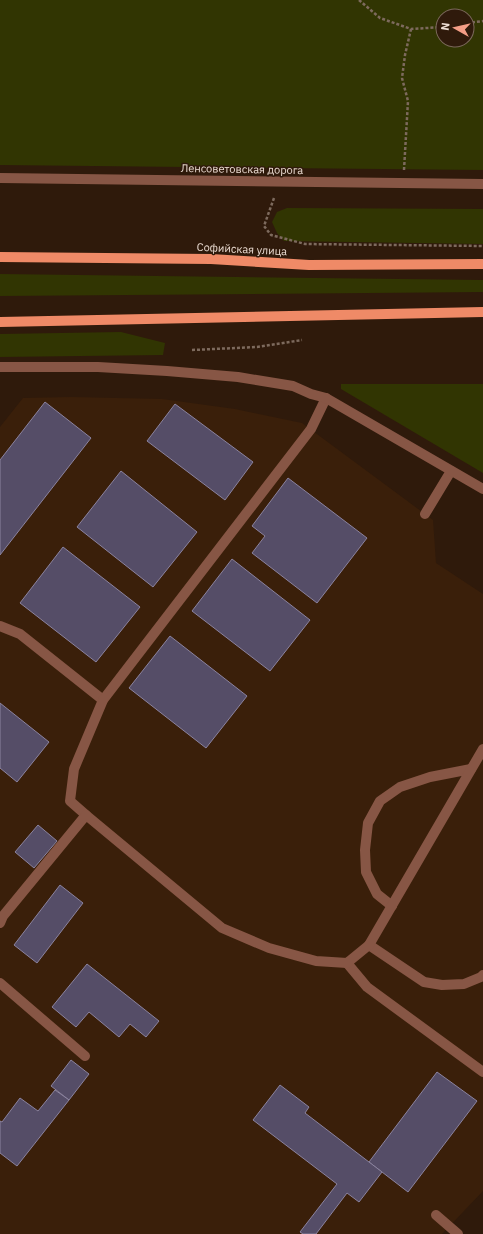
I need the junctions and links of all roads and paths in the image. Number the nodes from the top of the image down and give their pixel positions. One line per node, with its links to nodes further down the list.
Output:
1 (359, 0): 3 (path)
2 (435, 28): 3 (path)
3 (411, 29): 5 (path)
4 (0, 178): 5 (street, Ленсоветовская дорога)
5 (404, 183): 6 (street, Ленсоветовская дорога)
6 (483, 184)
7 (274, 198): 8 (path)
8 (483, 246)
9 (0, 257): 10 (main road, Софийская улица)
10 (483, 264)
11 (483, 312): 12 (main road)
12 (0, 322)
13 (302, 340): 14 (path)
14 (192, 350)
15 (0, 367): 16 (street)
16 (326, 398): 17 (street); 21 (street)
17 (451, 470): 18 (street); 19 (street)
18 (483, 489)
19 (426, 514)
20 (0, 626): 21 (street)
21 (103, 700): 24 (street)
22 (483, 749): 23 (street)
23 (471, 769): 25 (street); 25 (street)
24 (86, 815): 26 (street); 28 (street)
25 (392, 906): 27 (street)
26 (0, 923)
27 (369, 945): 28 (street); 29 (street)
28 (347, 963): 32 (street)
29 (483, 975)
30 (0, 983): 31 (street)
31 (85, 1056)
32 (483, 1072)
33 (436, 1215): 34 (street)
34 (458, 1234)

